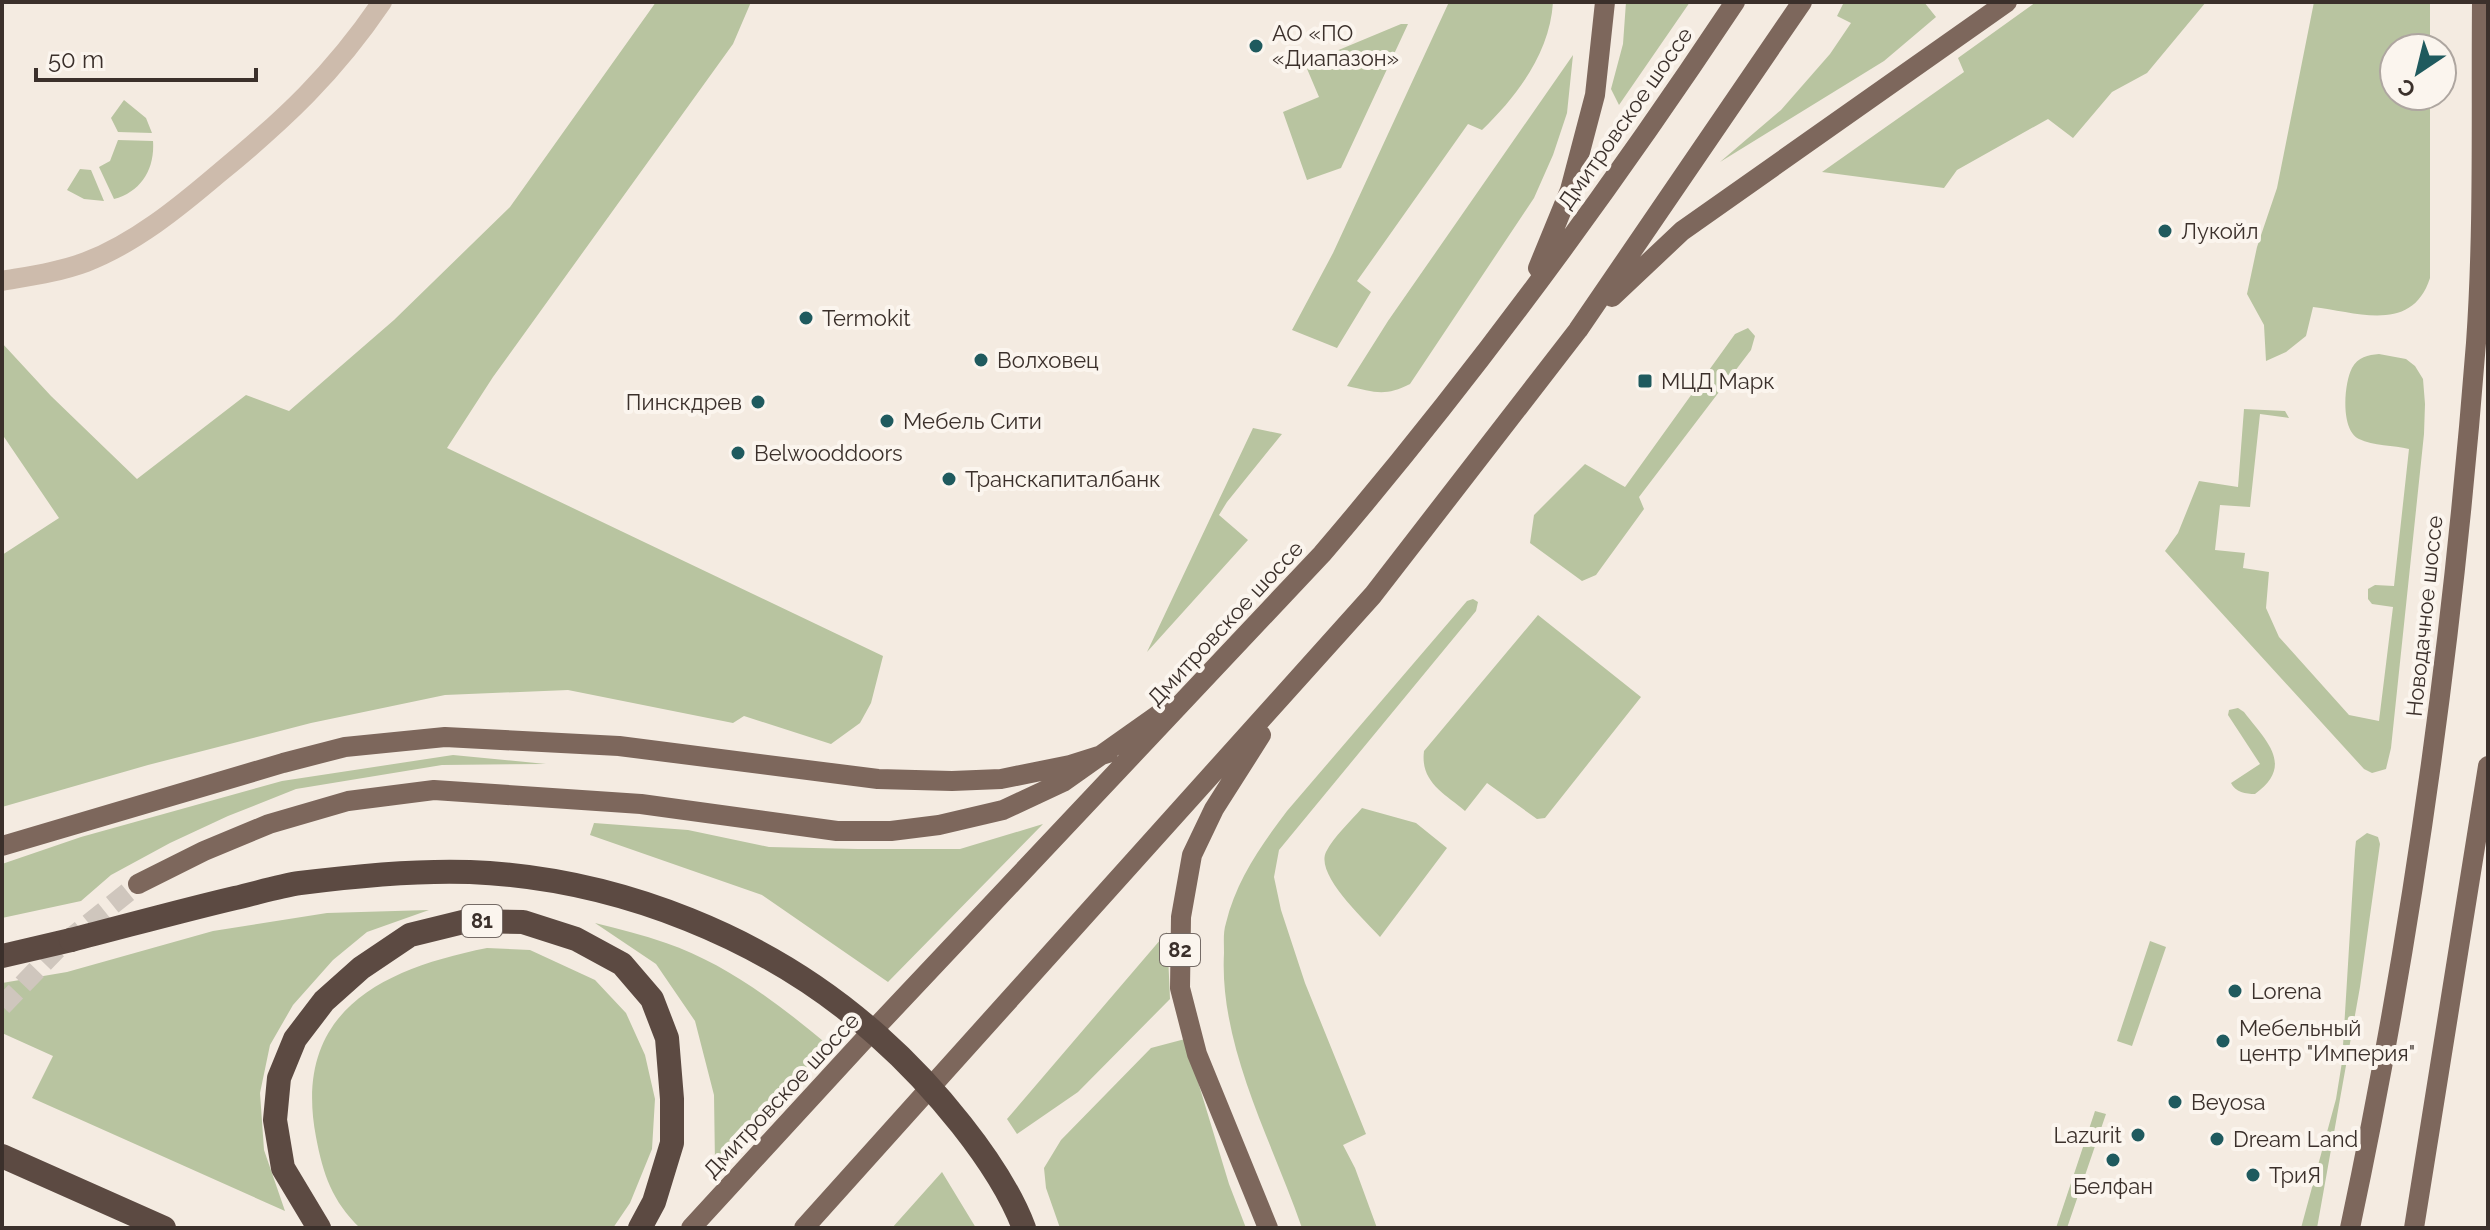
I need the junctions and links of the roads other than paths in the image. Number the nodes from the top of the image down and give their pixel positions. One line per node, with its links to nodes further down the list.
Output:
1 (382, 2): 7 (street)
2 (1605, 2): 8 (main road)
3 (1735, 2): 8 (main road, Дмитровское шоссе)
4 (1802, 2): 9 (main road)
5 (2007, 2): 9 (main road)
6 (2482, 2): 25 (main road, Новодачное шоссе)
7 (2, 281)
8 (1527, 295): 11 (main road, Дмитровское шоссе)
9 (1578, 330): 10 (main road)
10 (1293, 685): 22 (main road); 24 (main road, 82)
11 (1198, 687): 12 (main road); 21 (main road, Дмитровское шоссе)
12 (1108, 753): 14 (main road); 15 (main road)
13 (2488, 766): 26 (main road)
14 (2, 846)
15 (138, 884)
16 (2, 956): 23 (highway, bridge)
17 (2, 1156): 18 (highway)
18 (164, 1228)
19 (319, 1228): 20 (highway, 81)
20 (640, 1228)
21 (691, 1228)
22 (804, 1228)
23 (1024, 1228)
24 (1268, 1228)
25 (2350, 1228)
26 (2414, 1228)

